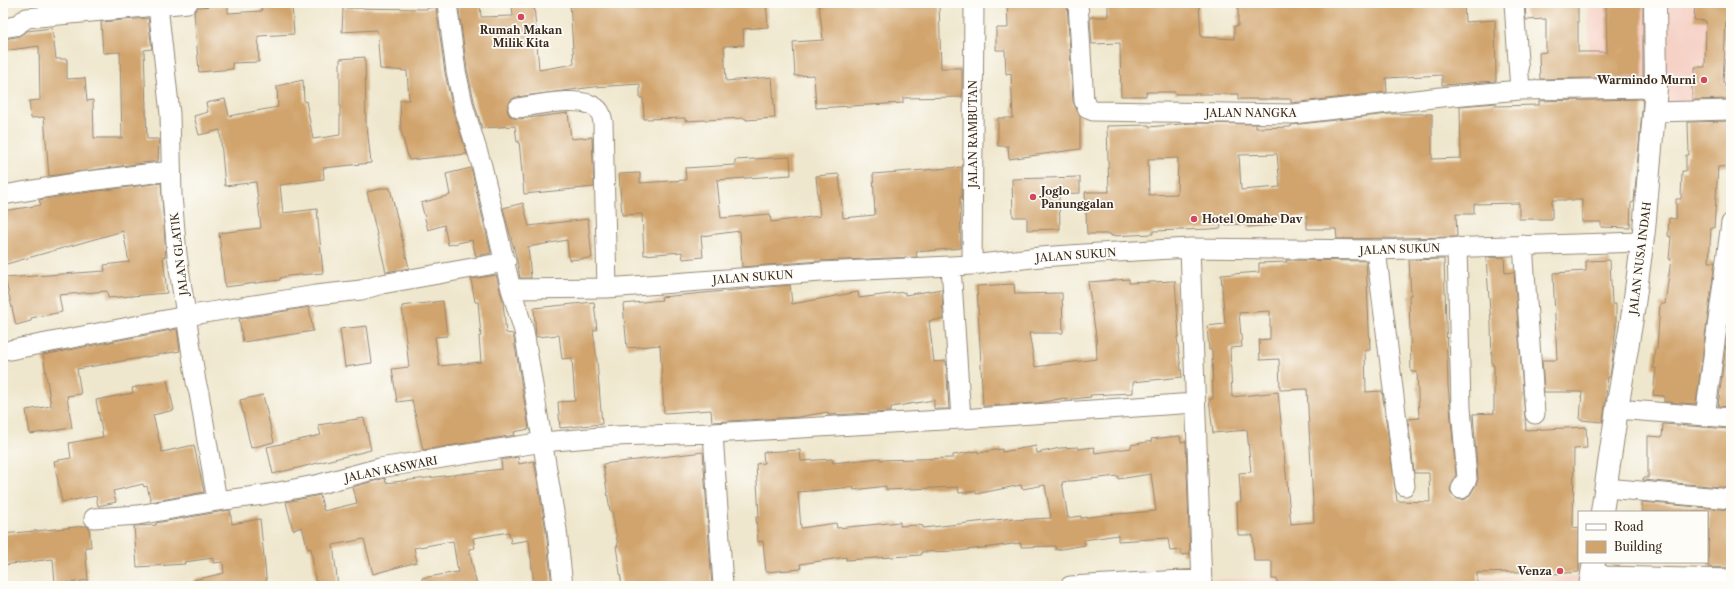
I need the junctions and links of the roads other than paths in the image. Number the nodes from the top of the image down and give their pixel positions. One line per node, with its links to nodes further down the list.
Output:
1 (188, 3): 7 (street)
2 (447, 3): 23 (street)
3 (974, 3): 24 (street, JALAN RAMBUTAN)
4 (1078, 3): 11 (street, JALAN NANGKA)
5 (1514, 3): 11 (street)
6 (1655, 3): 10 (main road, JALAN NUSA INDAH)
7 (158, 6): 8 (street); 15 (street, JALAN GLATIK)
8 (25, 11): 9 (street)
9 (3, 28)
10 (1656, 88): 11 (street, JALAN NANGKA); 14 (main road, JALAN NUSA INDAH)
11 (1520, 90)
12 (518, 108): 26 (street)
13 (1731, 110): 14 (street)
14 (1655, 112): 18 (main road, JALAN NUSA INDAH)
15 (171, 171): 16 (street); 28 (street, JALAN GLATIK)
16 (3, 195)
17 (1731, 223): 33 (street)
18 (1642, 242): 19 (street, JALAN SUKUN); 31 (main road, JALAN NUSA INDAH)
19 (1523, 244): 20 (street, JALAN SUKUN); 32 (street)
20 (1457, 247): 22 (street, JALAN SUKUN); 40 (street)
21 (1190, 248): 22 (street, JALAN SUKUN); 24 (street, JALAN SUKUN); 30 (street)
22 (1376, 250): 38 (street)
23 (506, 262): 27 (street); 28 (street)
24 (972, 264): 25 (street, JALAN SUKUN)
25 (951, 266): 26 (street, JALAN SUKUN); 35 (street)
26 (607, 288): 27 (street, JALAN SUKUN)
27 (511, 289): 37 (street)
28 (186, 316): 29 (street); 42 (street, JALAN GLATIK)
29 (10, 350)
30 (1195, 403): 35 (street, JALAN KASWARI); 47 (street)
31 (1617, 409): 33 (street); 39 (main road, JALAN NUSA INDAH)
32 (1535, 414)
33 (1705, 417): 34 (street)
34 (1731, 418)
35 (961, 419): 36 (street, JALAN KASWARI)
36 (713, 433): 37 (street, JALAN KASWARI); 49 (street)
37 (543, 442): 42 (street, JALAN KASWARI); 48 (street)
38 (1405, 486)
39 (1606, 488): 41 (street); 43 (main road, JALAN NUSA INDAH)
40 (1461, 489)
41 (1731, 499)
42 (217, 501): 44 (street, JALAN KASWARI)
43 (1602, 511)
44 (94, 518)
45 (1592, 573): 46 (street)
46 (1731, 579)
47 (1202, 582): 50 (street)
48 (563, 586)
49 (723, 586)
50 (1070, 586)

